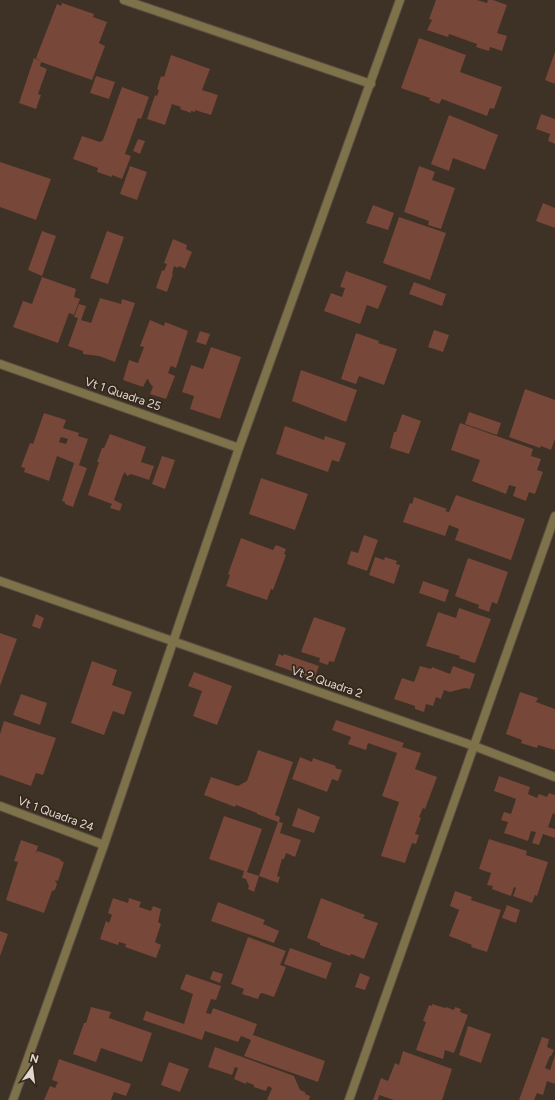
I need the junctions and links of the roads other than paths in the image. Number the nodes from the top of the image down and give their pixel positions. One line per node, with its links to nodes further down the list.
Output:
1 (124, 0): 3 (street)
2 (400, 0): 3 (street)
3 (371, 84): 5 (street)
4 (0, 364): 5 (street, Vt 1 Quadra 25)
5 (239, 448): 8 (street)
6 (555, 516): 9 (street)
7 (0, 581): 8 (street, Vt 2 Quadra 2)
8 (173, 641): 9 (street, Vt 2 Quadra 2); 12 (street)
9 (474, 746): 10 (street, Vt 2 Quadra 2); 14 (street)
10 (555, 776)
11 (0, 806): 12 (street, Vt 1 Quadra 24)
12 (104, 845): 13 (street)
13 (13, 1100)
14 (349, 1100)

